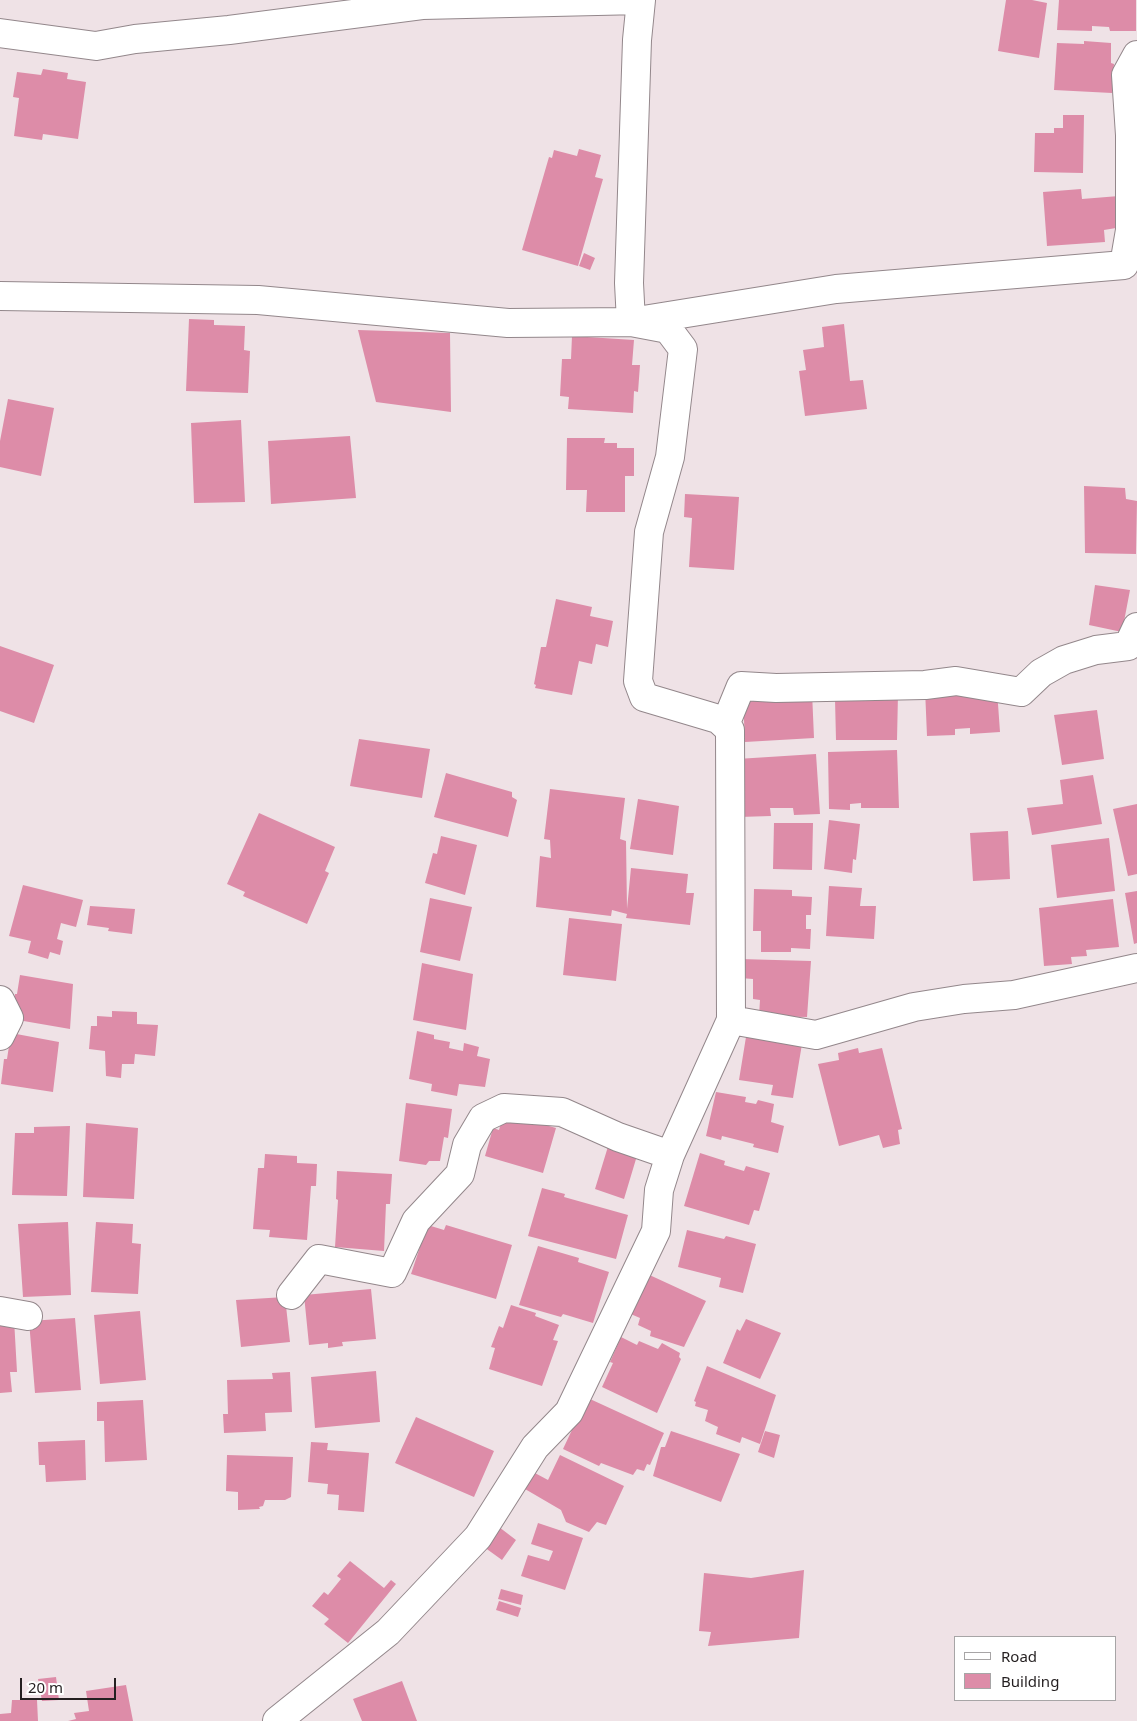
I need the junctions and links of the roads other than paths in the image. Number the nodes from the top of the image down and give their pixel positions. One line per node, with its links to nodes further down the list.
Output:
1 (641, 0): 2 (street); 5 (street)
2 (0, 33)
3 (1137, 55): 5 (street)
4 (0, 296): 5 (street)
5 (631, 322): 7 (street)
6 (1137, 627): 7 (street)
7 (724, 724): 10 (street)
8 (1137, 968): 10 (street)
9 (0, 1000): 11 (street)
10 (731, 1020): 12 (street)
11 (0, 1036)
12 (670, 1155): 13 (street); 16 (street)
13 (291, 1295)
14 (0, 1311): 15 (street)
15 (28, 1316)
16 (276, 1721)

